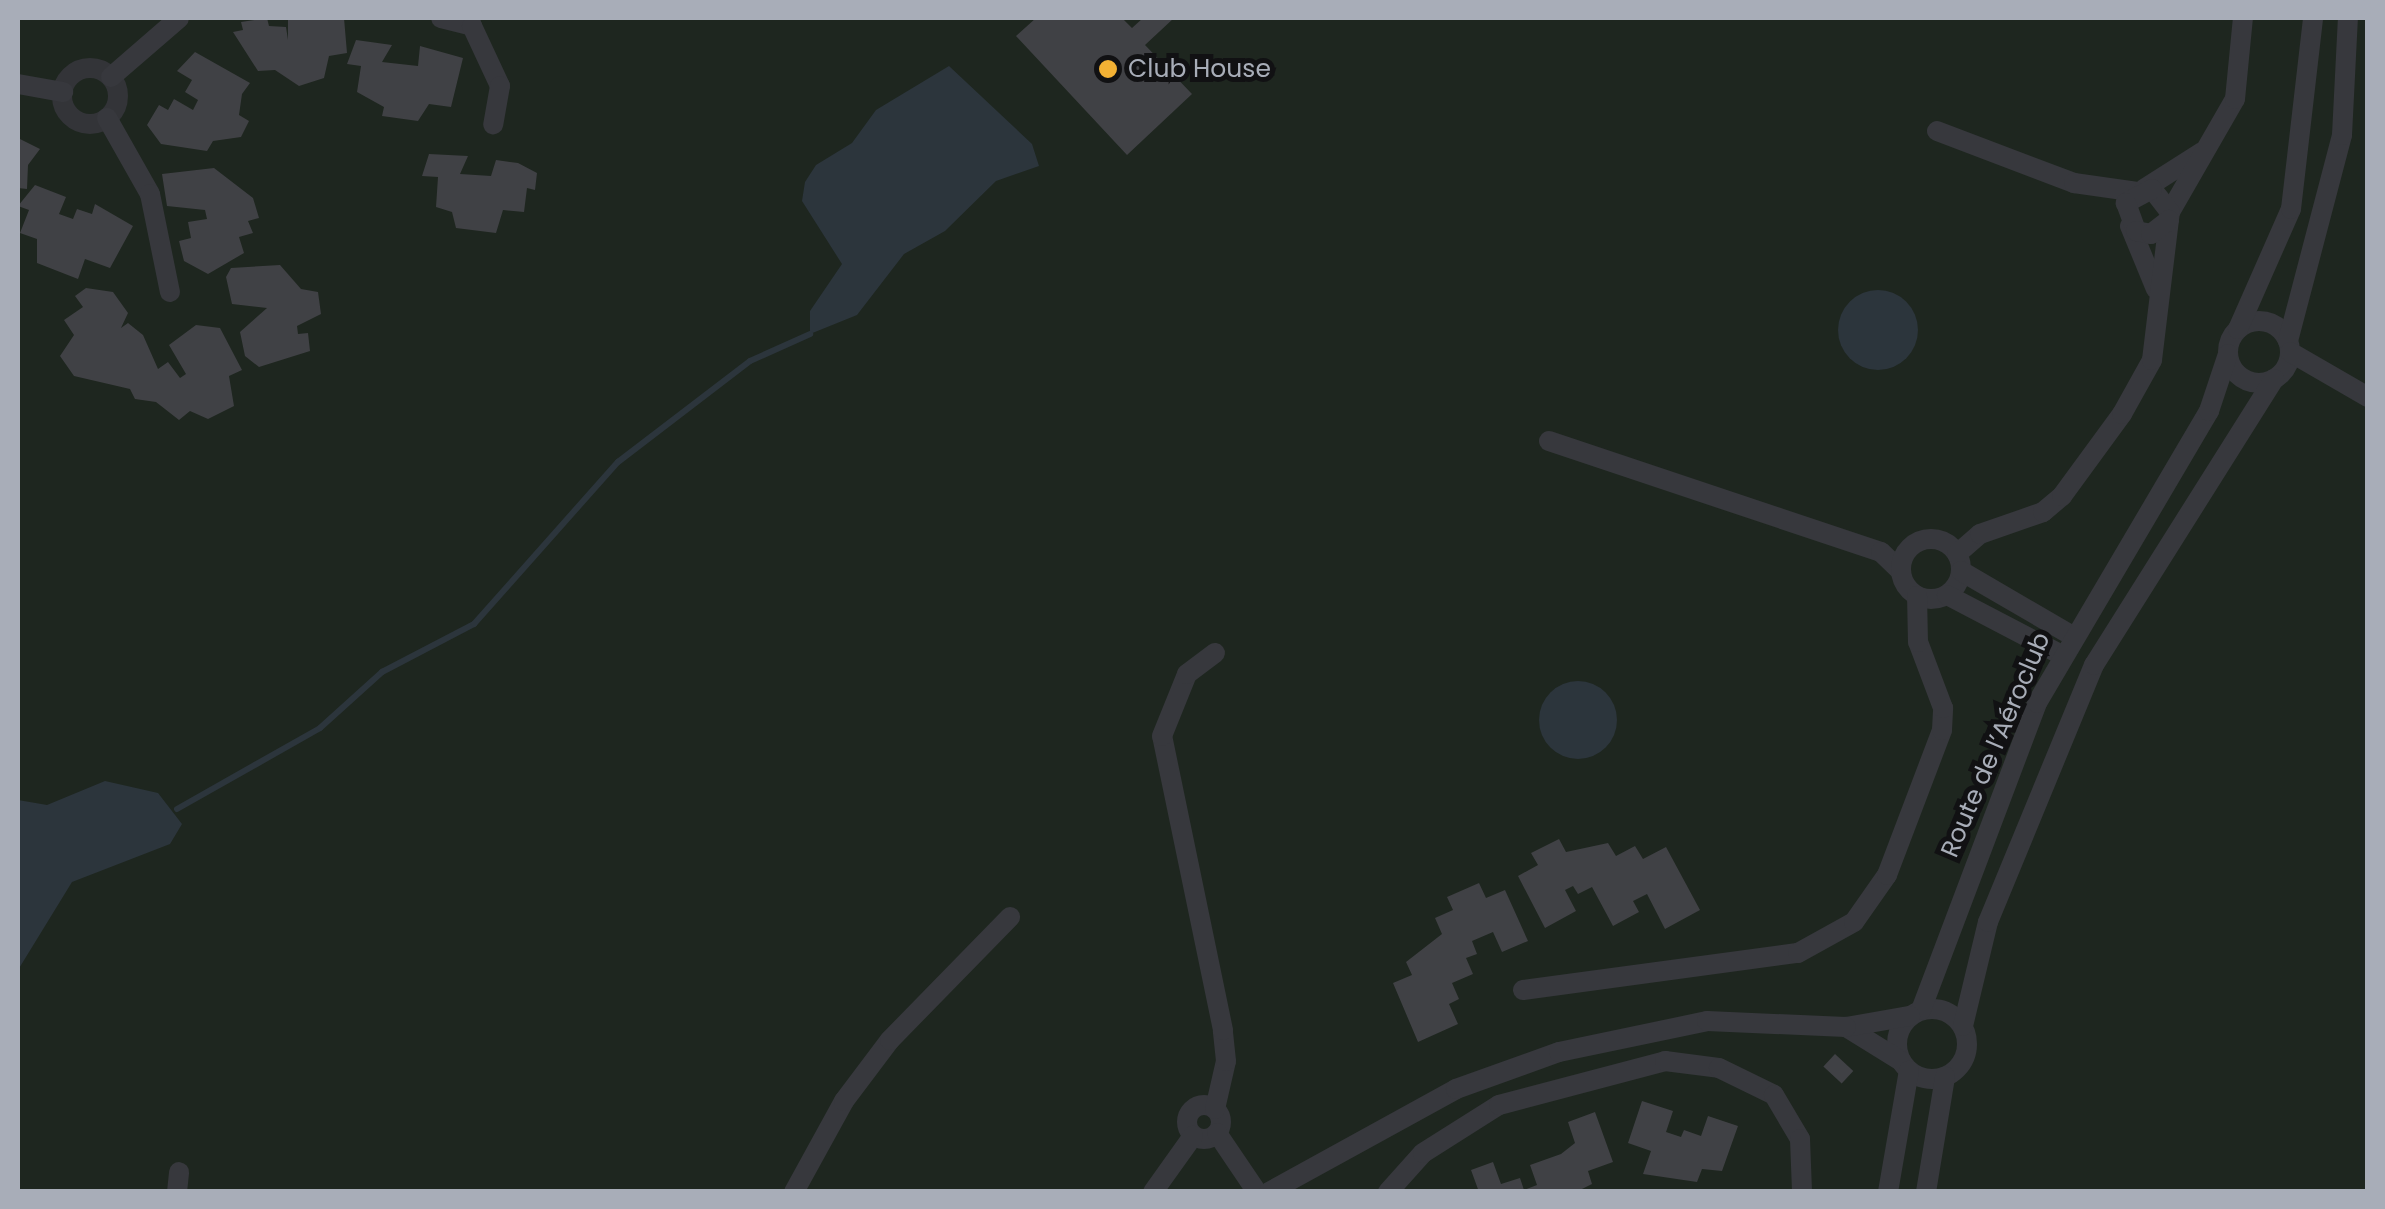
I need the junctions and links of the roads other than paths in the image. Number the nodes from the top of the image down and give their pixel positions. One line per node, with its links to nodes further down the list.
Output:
1 (179, 18): 6 (street)
2 (441, 18): 10 (street)
3 (2243, 18): 12 (street)
4 (2313, 18): 19 (street)
5 (2348, 18): 21 (street)
6 (111, 77)
7 (18, 84): 8 (street)
8 (62, 92)
9 (107, 118): 18 (street)
10 (493, 124)
11 (1937, 131): 13 (street)
12 (2207, 148): 14 (street); 15 (street)
13 (2074, 184): 14 (street); 16 (street)
14 (2140, 190): 15 (street); 16 (street)
15 (2170, 216): 16 (street); 17 (street)
16 (2128, 222): 17 (street)
17 (2156, 289): 26 (street)
18 (170, 292)
19 (2238, 329): 20 (street, Route de l’Aéroclub); 21 (street)
20 (2228, 354): 21 (street); 30 (street, Route de l’Aéroclub)
21 (2284, 361): 22 (street); 35 (street)
22 (2368, 397)
23 (1548, 441): 25 (street)
24 (1910, 546): 25 (street); 26 (street); 27 (street)
25 (1880, 552): 27 (street)
26 (1959, 562): 28 (street); 30 (street)
27 (1901, 571): 29 (street)
28 (1947, 595): 29 (street); 30 (street)
29 (1918, 596): 33 (street)
30 (2065, 644): 34 (street, Route de l’Aéroclub)
31 (1215, 653): 39 (street)
32 (1010, 917): 43 (street)
33 (1523, 990)
34 (1915, 1013): 35 (street); 36 (street); 37 (street)
35 (1963, 1026): 38 (street)
36 (1846, 1028): 37 (street); 45 (street)
37 (1905, 1066): 38 (street); 48 (street)
38 (1945, 1077): 49 (street)
39 (1214, 1109): 40 (street); 41 (street)
40 (1217, 1133): 41 (street); 42 (street)
41 (1193, 1136): 44 (street)
42 (1257, 1191)
43 (794, 1192)
44 (1153, 1192)
45 (1268, 1192)
46 (1388, 1192): 47 (street)
47 (1802, 1192)
48 (1888, 1192)
49 (1926, 1192)

